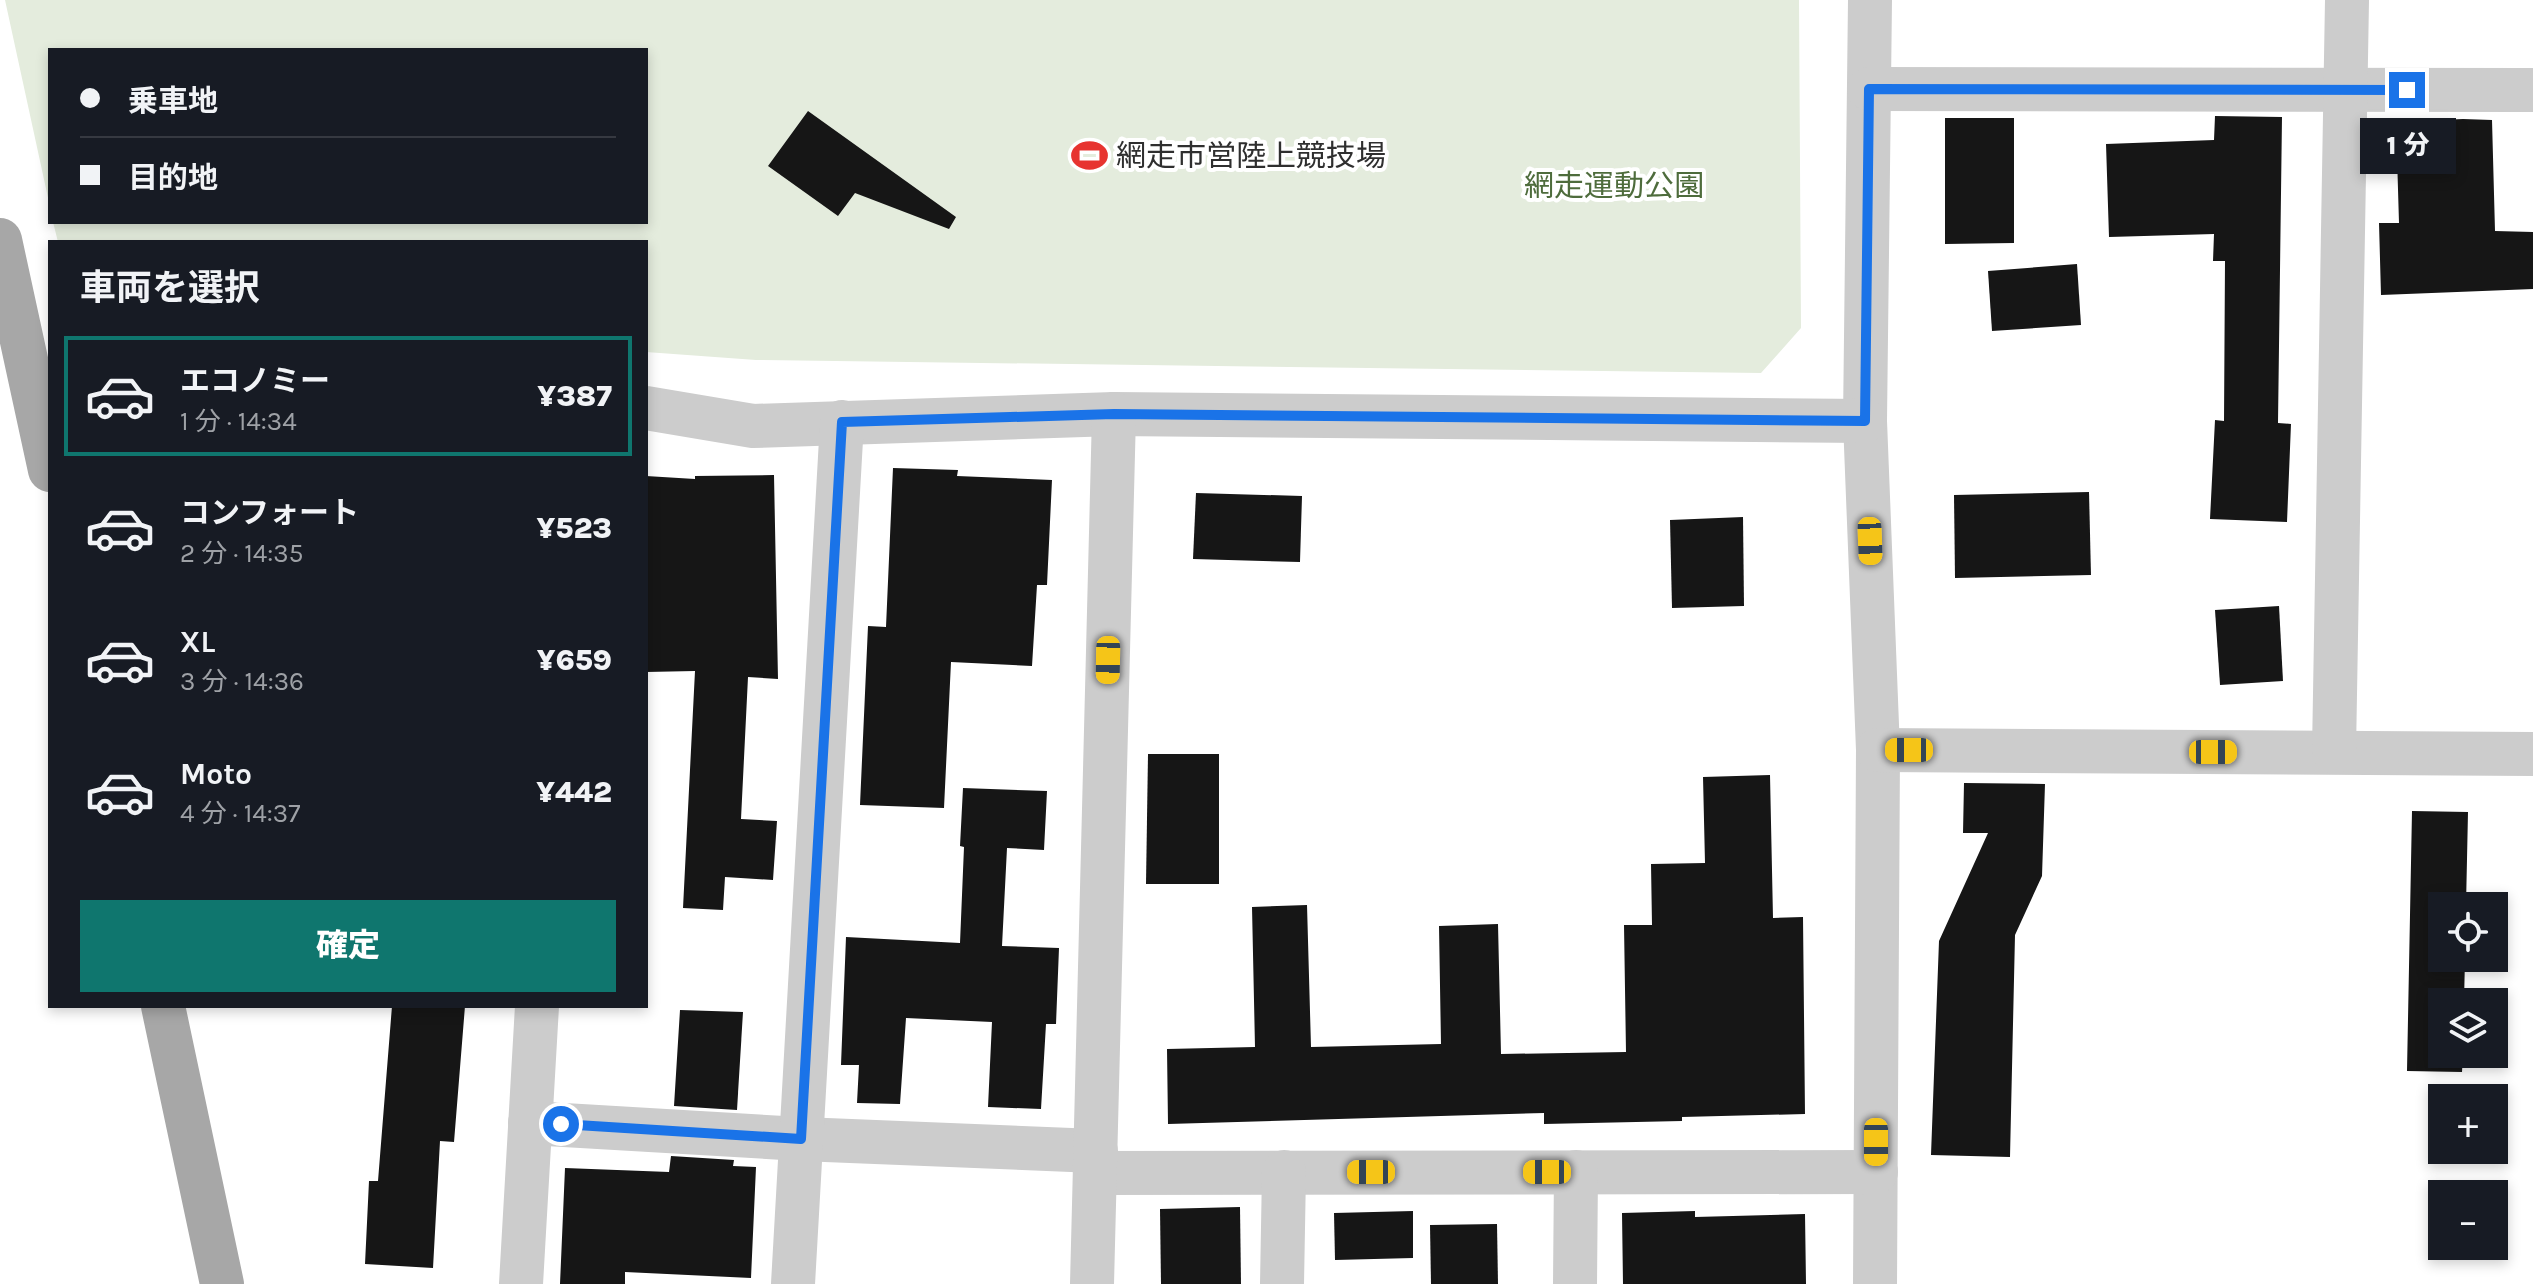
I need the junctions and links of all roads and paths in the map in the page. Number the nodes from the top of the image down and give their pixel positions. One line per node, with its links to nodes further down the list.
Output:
1 (1870, 0): 3 (street)
2 (2347, 0): 4 (street)
3 (1869, 89): 4 (street); 10 (street)
4 (2345, 90): 5 (street); 14 (street)
5 (2533, 90)
6 (0, 240): 7 (main road)
7 (38, 357): 12 (main road)
8 (648, 408): 11 (street)
9 (1114, 414): 10 (street); 11 (street); 20 (street)
10 (1865, 421): 13 (street)
11 (842, 422): 19 (street)
12 (48, 451)
13 (1878, 750): 14 (street); 23 (street)
14 (2334, 752): 15 (street)
15 (2533, 754)
16 (163, 1008): 24 (main road)
17 (537, 1008): 18 (street)
18 (530, 1123): 19 (street); 25 (street)
19 (801, 1139): 20 (street); 26 (street)
20 (1096, 1162): 21 (street); 27 (street)
21 (1284, 1172): 22 (street); 28 (street)
22 (1576, 1172): 23 (street); 29 (street)
23 (1876, 1172): 30 (street)
24 (222, 1284)
25 (521, 1284)
26 (793, 1284)
27 (1092, 1284)
28 (1282, 1284)
29 (1575, 1284)
30 (1875, 1284)

